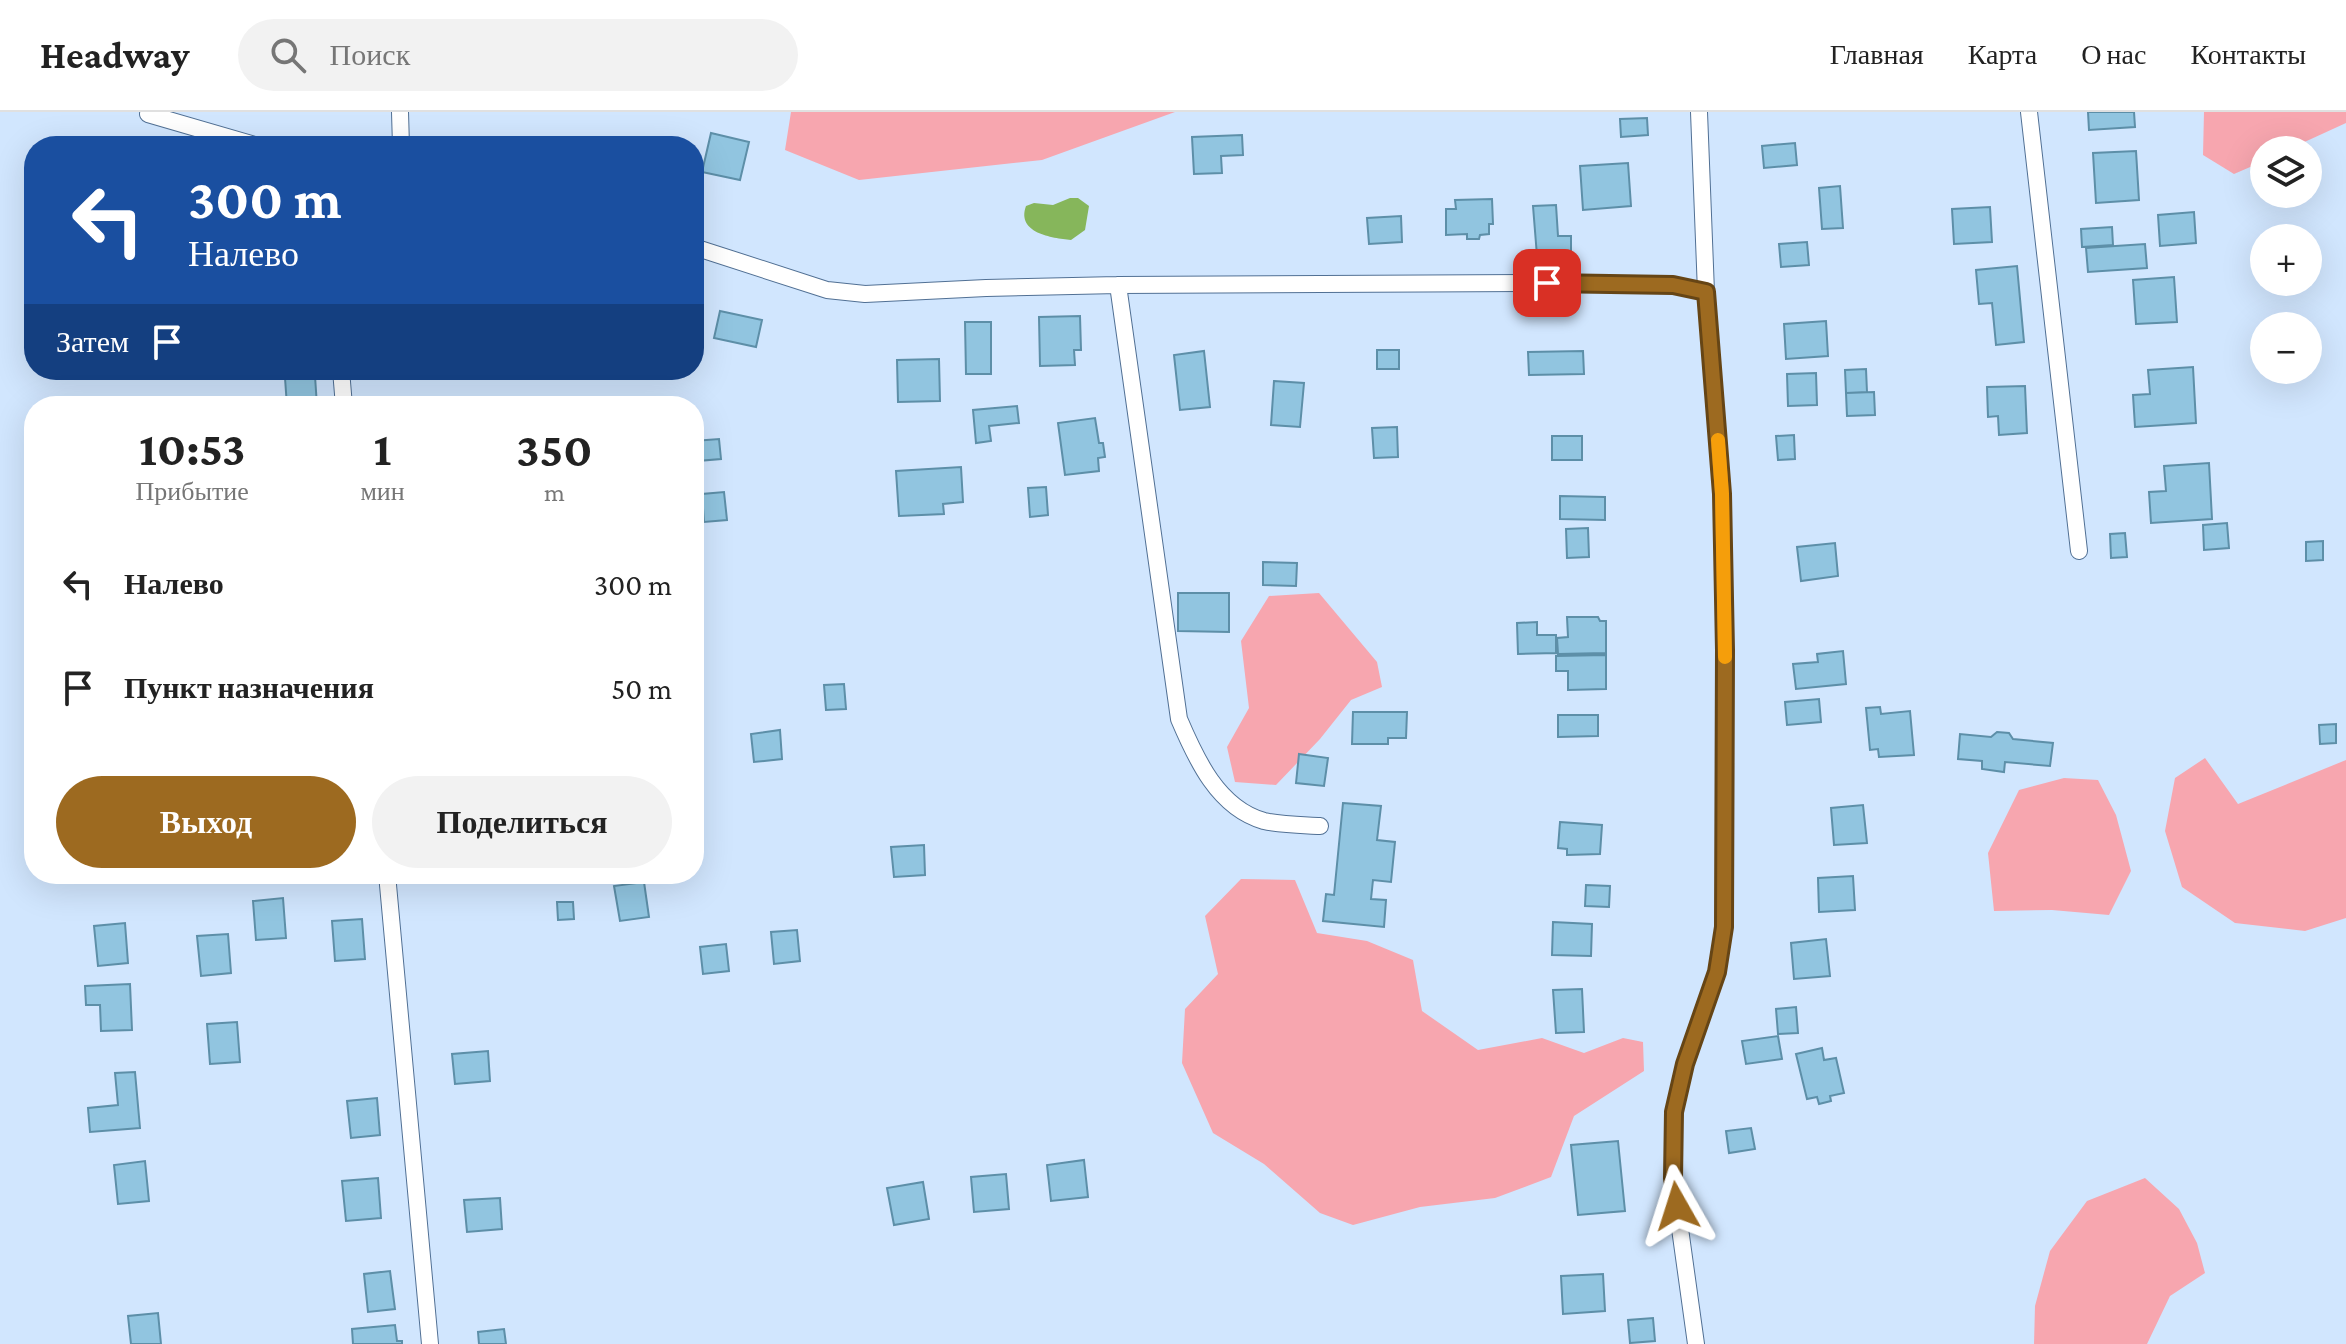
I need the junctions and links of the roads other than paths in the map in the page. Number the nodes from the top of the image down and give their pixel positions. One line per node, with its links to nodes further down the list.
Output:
1 (400, 112): 6 (street)
2 (1699, 112): 9 (street)
3 (2029, 112): 10 (street)
4 (148, 114): 5 (street)
5 (224, 136)
6 (401, 136)
7 (704, 250): 8 (street)
8 (1118, 285): 9 (street); 11 (street)
9 (1706, 292): 14 (street)
10 (2079, 551)
11 (1320, 826)
12 (388, 884): 13 (street)
13 (430, 1344)
14 (1696, 1344)

